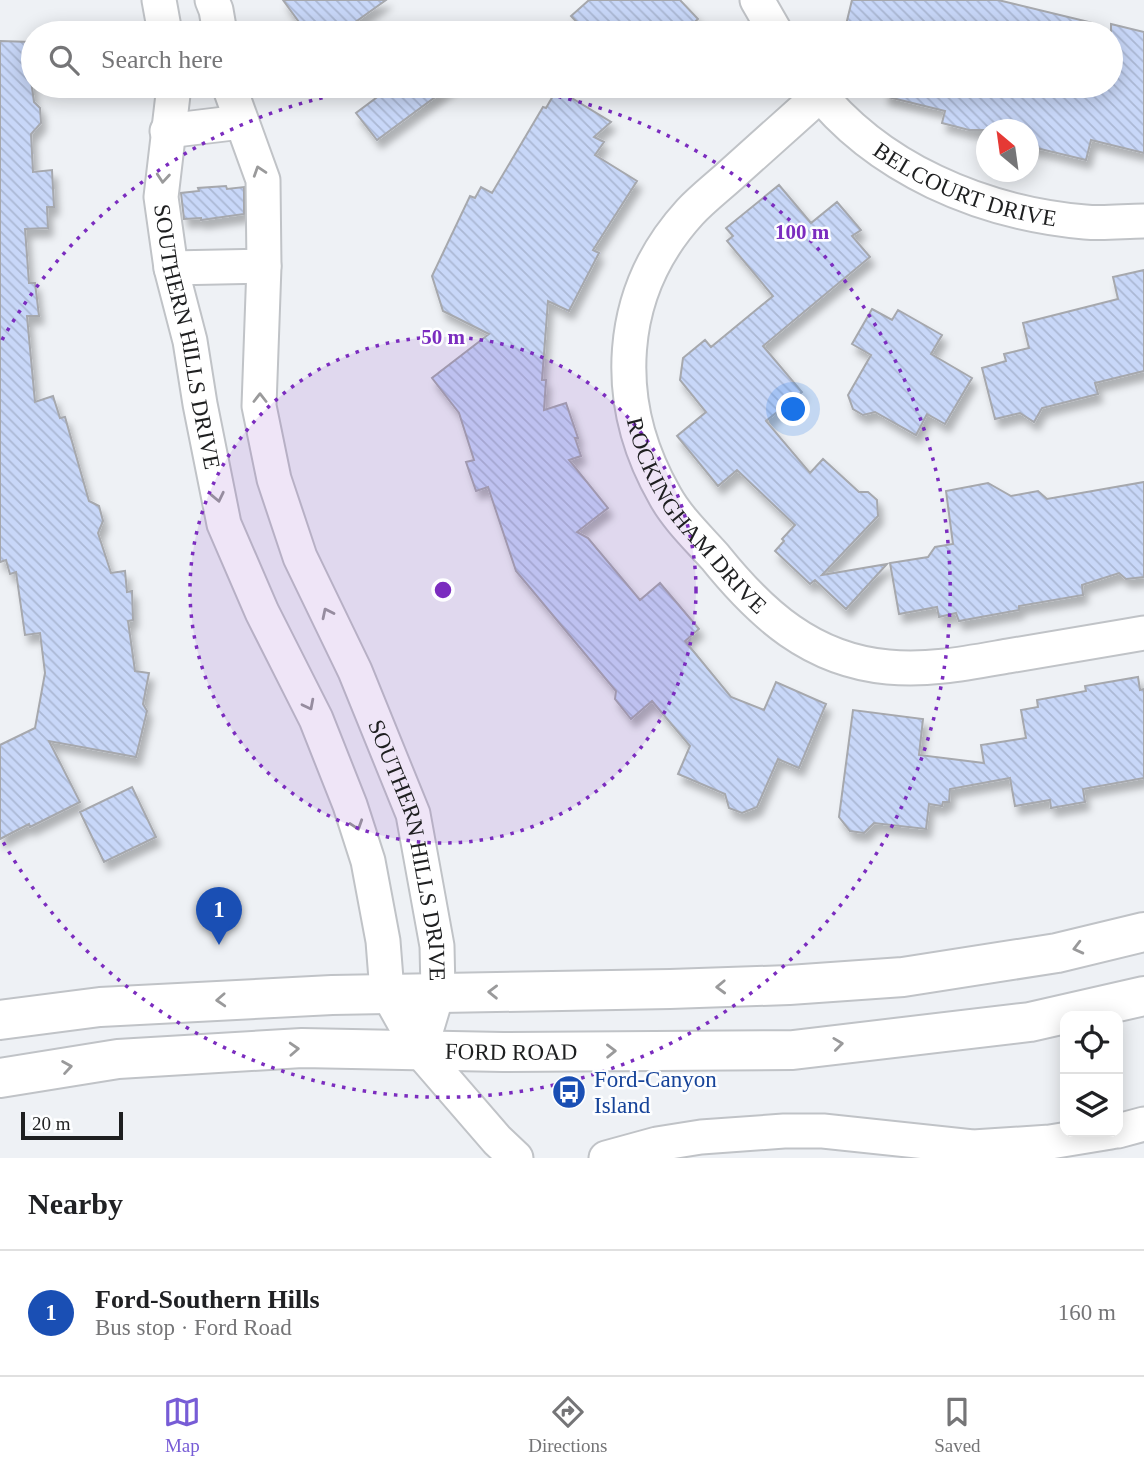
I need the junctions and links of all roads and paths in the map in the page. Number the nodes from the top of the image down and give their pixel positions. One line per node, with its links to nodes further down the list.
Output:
1 (159, 0): 4 (street)
2 (212, 0): 5 (street)
3 (757, 0): 6 (street)
4 (163, 21)
5 (218, 21)
6 (769, 21)
7 (172, 98): 12 (street, SOUTHERN HILLS DRIVE)
8 (233, 98): 11 (street, SOUTHERN HILLS DRIVE)
9 (808, 98): 16 (street, ROCKINGHAM DRIVE)
10 (823, 98): 13 (street, BELCOURT DRIVE)
11 (241, 122): 12 (street); 14 (street, SOUTHERN HILLS DRIVE, one-way to 11)
12 (167, 131): 15 (street, SOUTHERN HILLS DRIVE, one-way to 15)
13 (1144, 221)
14 (264, 266): 15 (street); 18 (street, SOUTHERN HILLS DRIVE, one-way to 14)
15 (171, 268): 19 (street, SOUTHERN HILLS DRIVE, one-way to 19)
16 (1144, 633)
17 (1144, 932): 18 (main road, one-way to 18)
18 (438, 991): 19 (main road); 22 (street, SOUTHERN HILLS DRIVE)
19 (387, 992): 21 (main road, one-way to 21); 22 (street, SOUTHERN HILLS DRIVE)
20 (1144, 996): 22 (main road, FORD ROAD, one-way to 20)
21 (0, 1020)
22 (420, 1051): 23 (main road, FORD ROAD, one-way to 22); 28 (street)
23 (0, 1078)
24 (1144, 1124): 25 (street)
25 (1123, 1130)
26 (1094, 1137): 27 (street)
27 (1051, 1150): 29 (street)
28 (516, 1158)
29 (606, 1158)

